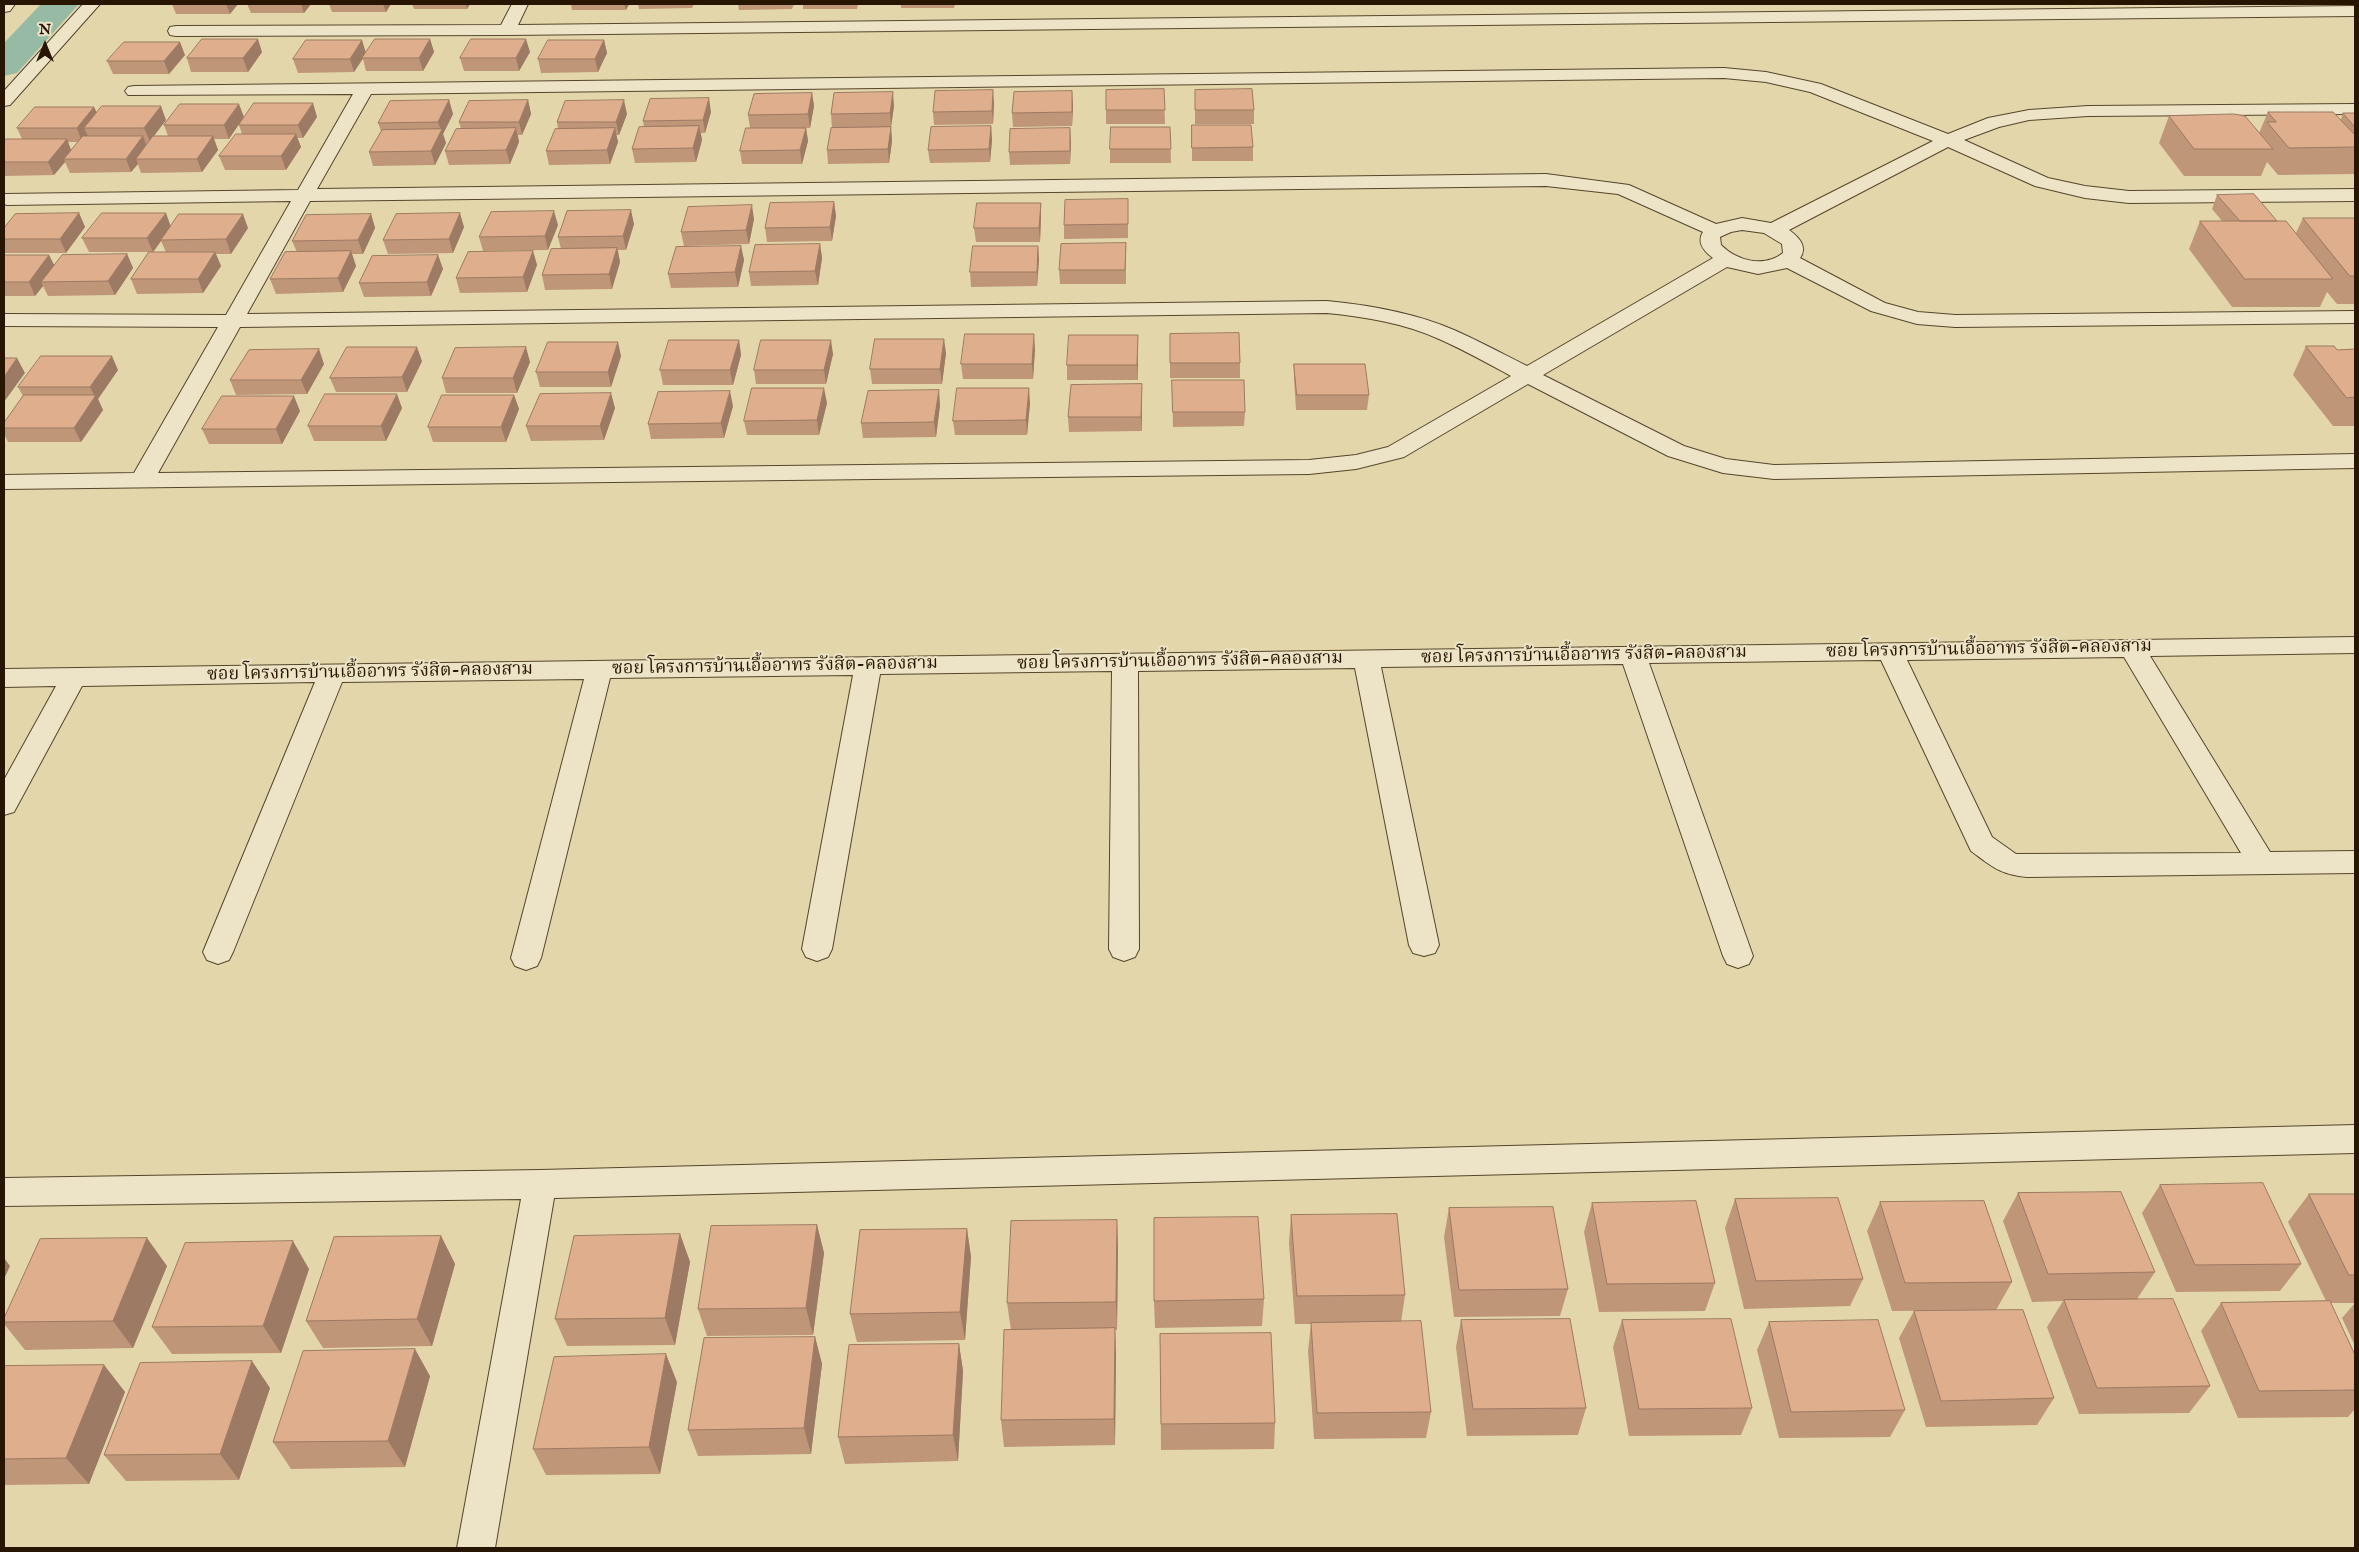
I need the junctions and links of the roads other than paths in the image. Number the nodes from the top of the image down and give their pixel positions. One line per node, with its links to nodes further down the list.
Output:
1 (7, 4): 4 (street)
2 (92, 4): 10 (street)
3 (520, 4): 6 (street)
4 (4, 7)
5 (2355, 11): 6 (street)
6 (507, 30): 7 (street)
7 (176, 31)
8 (365, 88): 9 (street); 12 (street); 14 (street)
9 (134, 91)
10 (4, 101)
11 (2355, 109): 12 (street)
12 (1948, 140): 13 (street); 17 (street)
13 (2355, 194)
14 (304, 195): 15 (street); 16 (street); 22 (street)
15 (7, 199)
16 (1716, 230): 17 (street); 18 (street)
17 (1772, 230): 19 (street)
18 (1726, 259): 19 (street); 23 (street)
19 (1788, 260): 20 (street)
20 (2355, 318)
21 (4, 320): 22 (street)
22 (232, 322): 23 (street); 26 (street)
23 (1526, 376): 24 (street); 26 (street)
24 (2355, 461)
25 (4, 482): 26 (street)
26 (141, 482)
27 (2355, 645): 28 (street, ซอย โครงการบ้านเอื้ออาทร รังสิต-คลองสาม)
28 (2132, 648): 29 (street, ซอย โครงการบ้านเอื้ออาทร รังสิต-คลองสาม); 40 (street)
29 (1890, 651): 30 (street, ซอย โครงการบ้านเอื้ออาทร รังสิต-คลองสาม); 40 (street)
30 (1633, 655): 31 (street, ซอย โครงการบ้านเอื้ออาทร รังสิต-คลองสาม); 45 (street)
31 (1366, 659): 32 (street, ซอย โครงการบ้านเอื้ออาทร รังสิต-คลองสาม); 41 (street)
32 (1125, 662): 33 (street, ซอย โครงการบ้านเอื้ออาทร รังสิต-คลองสาม); 43 (street)
33 (868, 666): 34 (street, ซอย โครงการบ้านเอื้ออาทร รังสิต-คลองสาม); 42 (street)
34 (599, 670): 35 (street, ซอย โครงการบ้านเอื้ออาทร รังสิต-คลองสาม); 46 (street)
35 (332, 674): 37 (street, ซอย โครงการบ้านเอื้ออาทร รังสิต-คลองสาม); 44 (street)
36 (4, 678): 37 (street, ซอย โครงการบ้านเอื้ออาทร รังสิต-คลองสาม)
37 (73, 678): 38 (street)
38 (4, 805)
39 (2355, 862): 40 (street)
40 (2262, 864)
41 (1424, 945)
42 (817, 949)
43 (1124, 949)
44 (218, 952)
45 (1738, 956)
46 (526, 958)
47 (2355, 1139): 48 (street)
48 (540, 1184): 49 (street); 50 (street)
49 (4, 1192)
50 (476, 1548)

